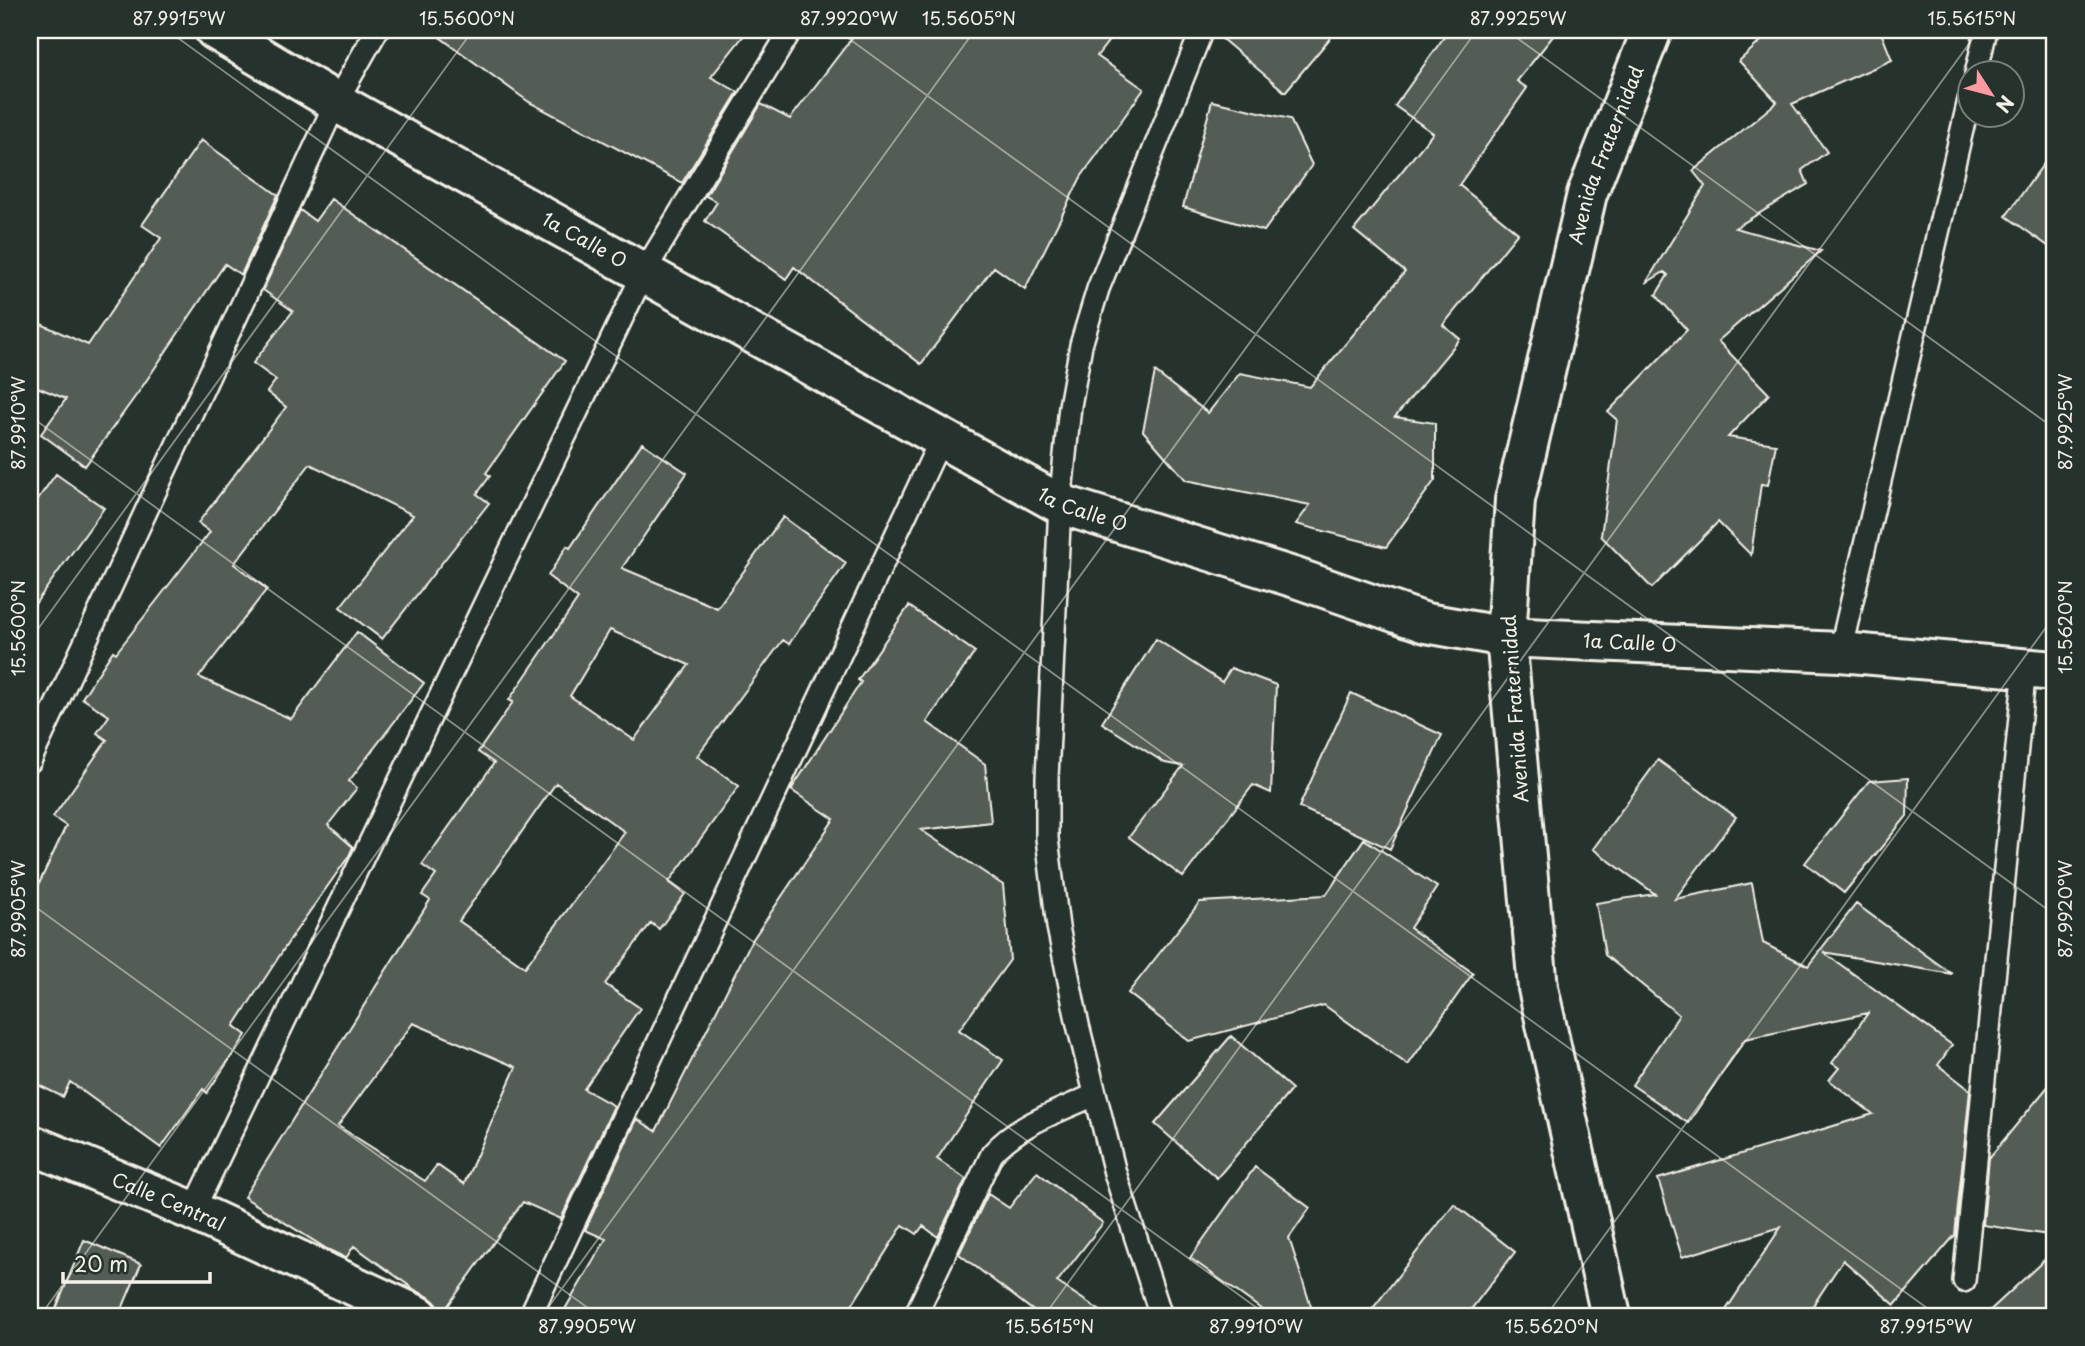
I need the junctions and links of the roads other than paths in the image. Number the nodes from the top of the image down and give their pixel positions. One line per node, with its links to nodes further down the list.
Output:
1 (215, 30): 8 (street, 1a Calle O)
2 (377, 30): 8 (lane)
3 (791, 30): 10 (lane)
4 (1202, 30): 12 (lane)
5 (1652, 30): 13 (street, Avenida Fraternidad)
6 (1986, 30): 7 (lane)
7 (1979, 60)
8 (335, 102): 10 (street, 1a Calle O); 16 (lane)
9 (1962, 130): 14 (lane)
10 (644, 272): 11 (street, 1a Calle O); 19 (lane)
11 (941, 439): 12 (street, 1a Calle O); 22 (lane)
12 (1060, 504): 13 (street, 1a Calle O); 17 (lane)
13 (1506, 637): 14 (street, 1a Calle O); 25 (street, Avenida Fraternidad)
14 (1839, 652): 15 (street, 1a Calle O)
15 (2040, 669): 20 (lane)
16 (30, 761)
17 (1094, 1095): 23 (lane); 24 (lane)
18 (30, 1143): 19 (street, Calle Central)
19 (193, 1211): 21 (street, Calle Central)
20 (1964, 1282)
21 (395, 1312)
22 (530, 1316)
23 (915, 1316)
24 (1161, 1316)
25 (1611, 1316)

